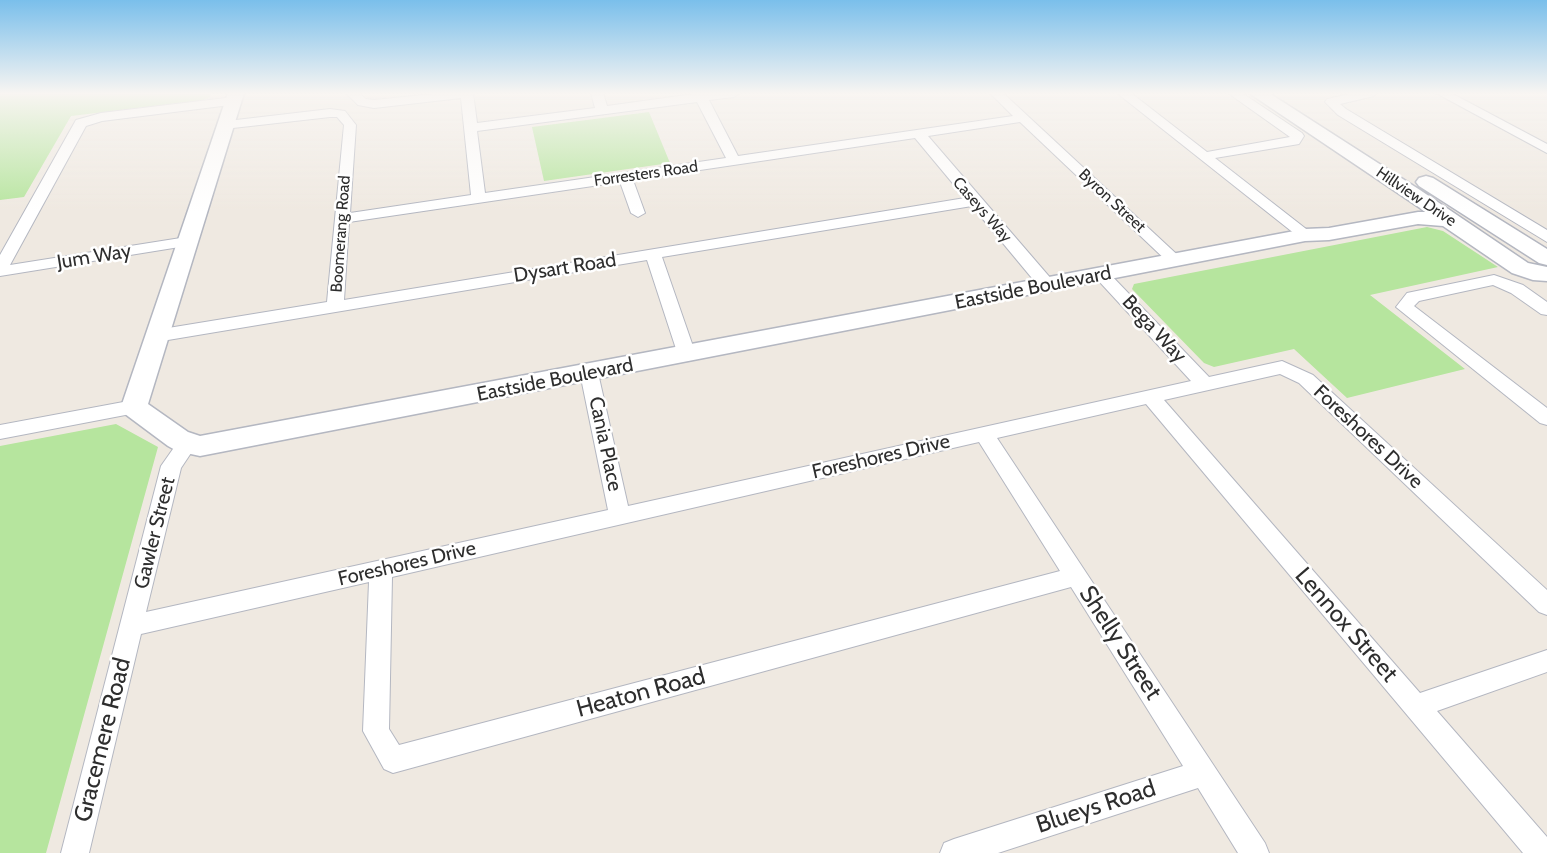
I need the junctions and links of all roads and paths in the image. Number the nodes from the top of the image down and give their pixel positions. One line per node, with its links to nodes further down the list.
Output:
1 (76, 133): 26 (street)
2 (222, 133): 29 (street)
3 (343, 133): 23 (street, Boomerang Road)
4 (471, 133): 20 (street)
5 (719, 133): 17 (street)
6 (926, 133): 14 (street, Forresters Road)
7 (1038, 133): 32 (street, Byron Street)
8 (1175, 133): 16 (street)
9 (1292, 133): 16 (street)
10 (1318, 133): 19 (street, Hillview Drive)
11 (1349, 133): 31 (street, Hillview Drive)
12 (1376, 133): 27 (street)
13 (1517, 133): 15 (street)
14 (918, 134): 17 (street, Forresters Road); 21 (street, Caseys Way)
15 (1547, 149)
16 (1205, 156): 25 (street)
17 (734, 161): 18 (street, Forresters Road)
18 (625, 177): 20 (street, Forresters Road); 22 (street)
19 (1413, 194): 24 (street, Hillview Drive); 25 (street, Eastside Boulevard)
20 (478, 198): 23 (street, Forresters Road)
21 (974, 201): 30 (street, Dysart Road); 36 (street, Caseys Way)
22 (638, 213)
23 (341, 219): 37 (street, Boomerang Road)
24 (1459, 226): 25 (street, Eastside Boulevard); 34 (street, Hillview Drive)
25 (1305, 235): 32 (street, Eastside Boulevard)
26 (18, 236): 28 (street); 33 (street)
27 (1547, 237)
28 (0, 238)
29 (187, 243): 33 (street, Jum Way); 39 (street)
30 (653, 254): 37 (street, Dysart Road); 40 (street)
31 (1547, 258)
32 (1176, 261): 35 (street, Eastside Boulevard)
33 (0, 270)
34 (1547, 274)
35 (1102, 275): 36 (street, Eastside Boulevard); 42 (street, Bega Way)
36 (1047, 285): 40 (street, Eastside Boulevard)
37 (335, 307): 39 (street, Dysart Road)
38 (1547, 310): 45 (street)
39 (156, 336): 44 (street)
40 (687, 355): 41 (street, Eastside Boulevard)
41 (589, 373): 48 (street, Eastside Boulevard); 49 (street, Cania Place)
42 (1205, 384): 43 (street, Foreshores Drive); 52 (street, Foreshores Drive)
43 (1149, 397): 47 (street, Foreshores Drive); 55 (street, Lennox Street)
44 (134, 407): 46 (street); 48 (street)
45 (1547, 418)
46 (0, 432)
47 (984, 434): 49 (street, Foreshores Drive); 51 (street, Shelly Street)
48 (187, 444): 53 (street, Gawler Street)
49 (620, 516): 50 (street, Foreshores Drive)
50 (381, 570): 51 (street, Heaton Road); 53 (street, Foreshores Drive)
51 (1077, 576): 56 (street, Shelly Street)
52 (1547, 605)
53 (132, 627): 58 (street, Gracemere Road)
54 (1547, 661): 55 (street)
55 (1417, 706): 60 (street, Lennox Street)
56 (1203, 773): 57 (street, Blueys Road); 59 (street, Shelly Street)
57 (972, 850)
58 (75, 853)
59 (1255, 853)
60 (1542, 853)

